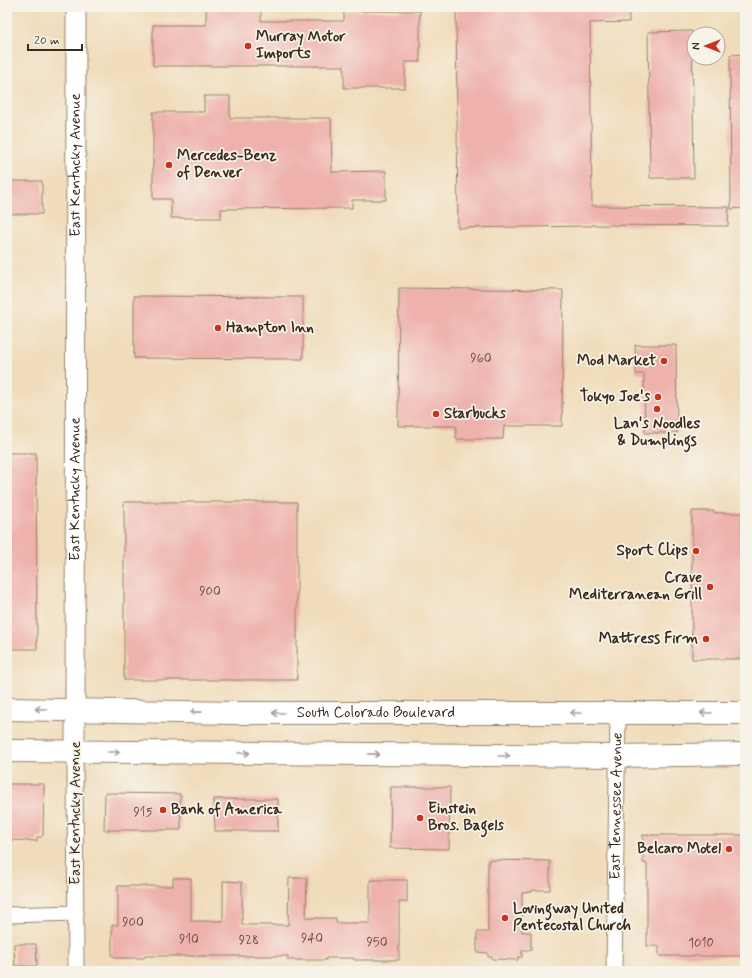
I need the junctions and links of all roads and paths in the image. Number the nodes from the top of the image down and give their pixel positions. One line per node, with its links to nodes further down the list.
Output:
1 (76, 7): 3 (street, East Kentucky Avenue)
2 (7, 709): 3 (main road, South Colorado Boulevard, one-way to 2)
3 (76, 709): 5 (main road, South Colorado Boulevard, one-way to 3); 7 (street, East Kentucky Avenue)
4 (745, 712): 5 (main road, South Colorado Boulevard, one-way to 5)
5 (618, 713): 9 (street, East Tennessee Avenue)
6 (7, 752): 7 (main road)
7 (75, 752): 9 (main road, one-way to 9); 10 (street, East Kentucky Avenue)
8 (745, 754): 9 (main road)
9 (616, 756): 13 (street, East Tennessee Avenue)
10 (76, 913): 11 (street); 12 (street, East Kentucky Avenue)
11 (7, 915)
12 (76, 971)
13 (614, 971)

